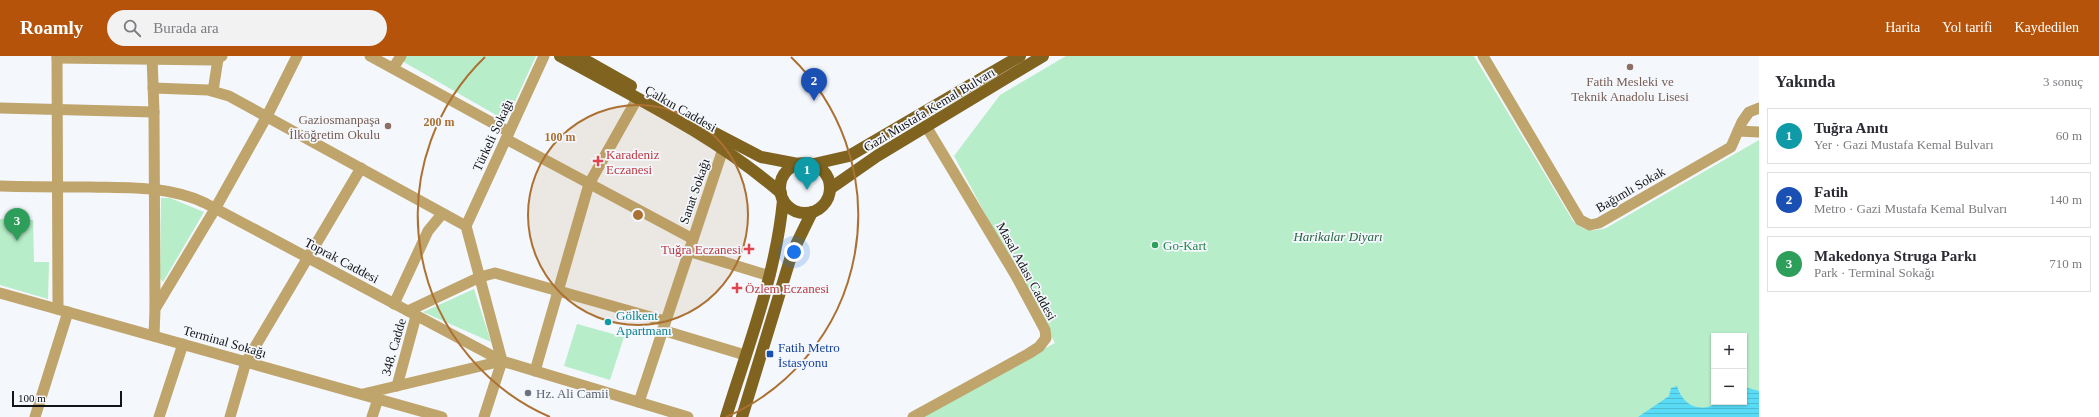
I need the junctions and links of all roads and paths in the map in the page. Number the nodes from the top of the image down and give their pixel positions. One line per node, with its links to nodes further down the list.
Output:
1 (297, 56): 21 (street)
2 (370, 56): 13 (street)
3 (400, 56): 13 (street)
4 (544, 56): 25 (street, Türkeli Sokağı)
5 (560, 56): 16 (main road, Çalkın Caddesi)
6 (578, 56): 27 (main road, Çalkın Caddesi)
7 (1020, 56): 28 (main road, Gazi Mustafa Kemal Bulvarı)
8 (1043, 56): 22 (main road, Gazi Mustafa Kemal Bulvarı)
9 (1483, 56): 23 (street, Bağımlı Sokak)
10 (57, 57): 11 (street); 19 (street)
11 (152, 58): 12 (street); 14 (street)
12 (220, 58): 15 (street)
13 (393, 68): 25 (street)
14 (153, 88): 15 (street); 20 (street)
15 (213, 91): 21 (street)
16 (637, 99): 26 (main road, Çalkın Caddesi); 30 (street)
17 (0, 108): 19 (street)
18 (1759, 108): 23 (street, Bağımlı Sokak)
19 (57, 110): 20 (street); 32 (street)
20 (154, 112): 34 (street)
21 (267, 116): 29 (street); 36 (street)
22 (926, 126): 33 (main road, Gazi Mustafa Kemal Bulvarı); 71 (street, Masal Adası Caddesi)
23 (1738, 131): 24 (street)
24 (1759, 132)
25 (508, 136): 30 (street); 39 (street, Türkeli Sokağı)
26 (723, 149): 35 (main road, Çalkın Caddesi); 40 (street, Sanat Sokağı)
27 (798, 164): 28 (main road); 35 (main road)
28 (814, 164): 33 (main road)
29 (361, 168): 38 (street); 42 (street)
30 (589, 184): 40 (street); 45 (street)
31 (0, 186): 32 (street, Toprak Caddesi)
32 (57, 187): 34 (street, Toprak Caddesi); 49 (street)
33 (831, 188): 37 (main road)
34 (156, 189): 36 (street, Toprak Caddesi); 48 (street)
35 (782, 197): 37 (main road); 43 (main road)
36 (215, 209): 42 (street, Toprak Caddesi); 48 (street)
37 (812, 212): 70 (main road)
38 (442, 214): 39 (street); 47 (street, 348. Cadde)
39 (466, 226): 44 (street)
40 (693, 239): 41 (street, Sanat Sokağı)
41 (688, 251): 43 (street); 51 (street, Sanat Sokağı)
42 (307, 258): 47 (street, Toprak Caddesi); 56 (street)
43 (770, 276): 54 (main road)
44 (480, 277): 45 (street); 50 (street); 55 (street)
45 (559, 290): 51 (street); 57 (street)
46 (0, 293): 49 (street, Terminal Sokağı)
47 (394, 304): 50 (street, Toprak Caddesi)
48 (155, 309): 52 (street)
49 (63, 310): 52 (street, Terminal Sokağı); 62 (street)
50 (412, 313): 55 (street, Toprak Caddesi); 58 (street, 348. Cadde)
51 (664, 325): 54 (street); 61 (street, Sanat Sokağı)
52 (154, 336): 53 (street, Terminal Sokağı)
53 (183, 344): 56 (street, Terminal Sokağı); 63 (street)
54 (745, 355): 69 (main road)
55 (502, 361): 57 (street, Toprak Caddesi); 58 (street); 67 (street)
56 (246, 362): 59 (street, Terminal Sokağı); 64 (street)
57 (535, 371): 61 (street, Toprak Caddesi)
58 (397, 386): 59 (street)
59 (361, 394): 60 (street, Terminal Sokağı)
60 (378, 399): 65 (street); 66 (street, Terminal Sokağı)
61 (639, 402): 68 (street, Toprak Caddesi)
62 (35, 417)
63 (159, 417)
64 (230, 417)
65 (372, 417)
66 (442, 417)
67 (484, 417)
68 (688, 417)
69 (726, 417)
70 (742, 417)
71 (913, 417)

